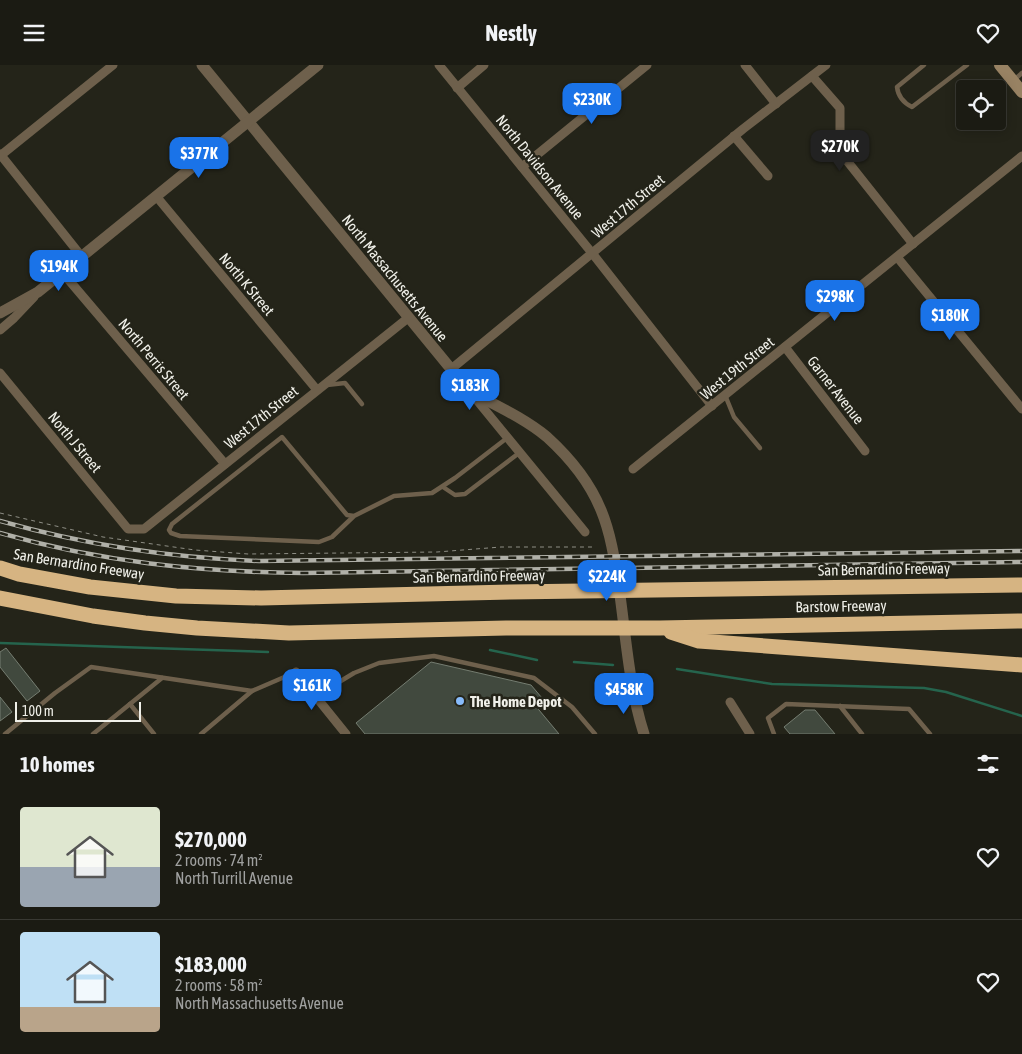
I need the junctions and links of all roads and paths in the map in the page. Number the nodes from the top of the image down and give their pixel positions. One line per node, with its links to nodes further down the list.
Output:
1 (113, 65): 19 (street)
2 (202, 65): 17 (street, North Massachusetts Avenue)
3 (318, 65): 17 (street)
4 (438, 65): 14 (street, North Davidson Avenue)
5 (484, 65): 14 (street)
6 (647, 65): 21 (street)
7 (745, 65): 16 (street)
8 (826, 65): 12 (street, West 17th Street)
9 (924, 65): 10 (lane)
10 (967, 65)
11 (1001, 65): 13 (main road)
12 (812, 76): 16 (street, West 17th Street); 24 (street)
13 (1017, 77): 15 (main road)
14 (457, 87): 21 (street, North Davidson Avenue)
15 (1022, 92)
16 (776, 104): 18 (street, West 17th Street)
17 (248, 123): 23 (street); 31 (street, North Massachusetts Avenue)
18 (734, 137): 22 (street); 25 (street, West 17th Street)
19 (0, 155): 26 (street)
20 (1022, 156): 24 (street, West 19th Street)
21 (522, 167): 25 (street, North Davidson Avenue)
22 (768, 176)
23 (156, 196): 26 (street); 36 (street, North K Street)
24 (913, 244): 27 (street, West 19th Street)
25 (592, 253): 34 (street, West 17th Street); 40 (street, North Davidson Avenue)
26 (82, 257): 28 (street)
27 (897, 257): 33 (street, West 19th Street); 41 (street)
28 (62, 273): 29 (street); 46 (street, North Perris Street)
29 (38, 293): 30 (street); 32 (street)
30 (0, 313)
31 (408, 318): 34 (street, North Massachusetts Avenue); 36 (street, West 17th Street)
32 (0, 330)
33 (785, 347): 38 (street, West 19th Street); 44 (street, Garner Avenue)
34 (450, 370): 37 (street, North Massachusetts Avenue)
35 (0, 373): 50 (street, North J Street)
36 (320, 388): 39 (lane); 46 (street, West 17th Street)
37 (469, 391): 42 (street, North Massachusetts Avenue); 72 (street)
38 (725, 395): 40 (street, West 19th Street); 43 (lane)
39 (362, 404)
40 (712, 406): 47 (street, West 19th Street)
41 (1022, 409)
42 (507, 438): 45 (street, North Massachusetts Avenue); 48 (lane)
43 (760, 448)
44 (865, 451)
45 (519, 453): 48 (lane); 51 (street, North Massachusetts Avenue)
46 (225, 464): 50 (street, West 17th Street)
47 (633, 469)
48 (443, 487): 49 (lane)
49 (354, 516): 49 (lane)
50 (128, 529)
51 (585, 532)
52 (0, 568): 53 (highway, San Bernardino Freeway)
53 (1022, 585)
54 (0, 598): 56 (highway)
55 (1022, 621): 56 (highway, Barstow Freeway)
56 (660, 628): 57 (highway)
57 (1022, 665)
58 (296, 672): 60 (lane); 61 (street)
59 (162, 678): 60 (lane); 63 (lane); 66 (lane)
60 (252, 691): 69 (lane)
61 (316, 696): 70 (street); 71 (lane)
62 (730, 702): 73 (street)
63 (130, 704): 67 (lane); 68 (lane)
64 (840, 706): 65 (lane); 74 (lane); 75 (lane)
65 (926, 729): 76 (lane); 77 (lane)
66 (5, 734)
67 (93, 734)
68 (154, 734)
69 (201, 734)
70 (346, 734)
71 (595, 734)
72 (644, 734)
73 (750, 734)
74 (774, 734)
75 (862, 734)
76 (921, 734)
77 (930, 734)

